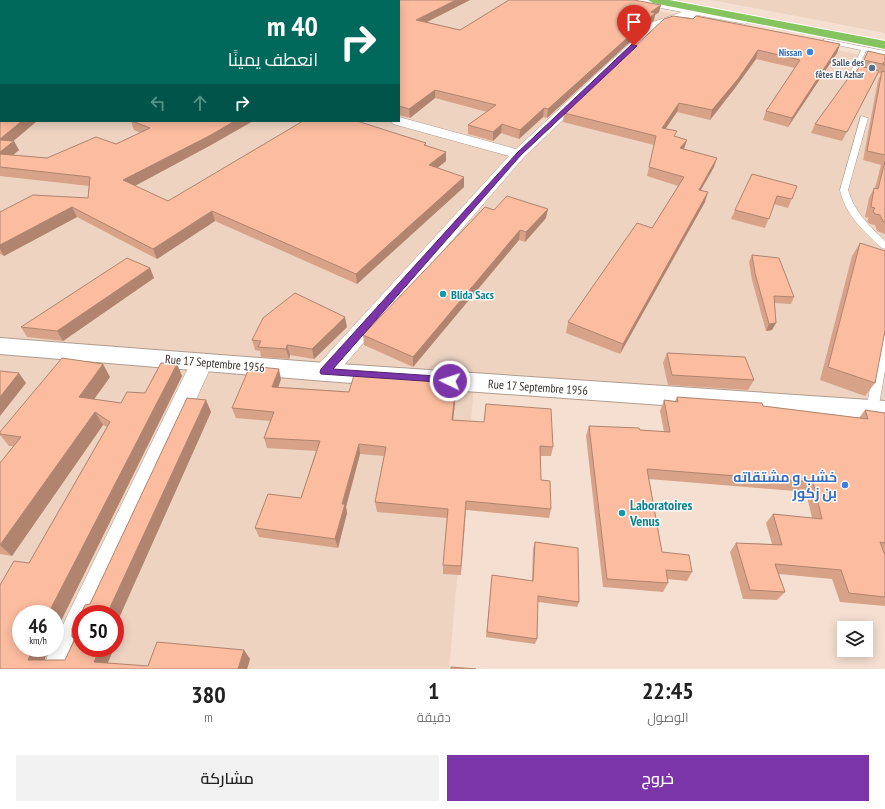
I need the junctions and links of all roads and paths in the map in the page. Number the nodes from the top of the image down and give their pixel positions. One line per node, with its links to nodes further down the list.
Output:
1 (636, 0): 3 (street)
2 (653, 0): 5 (highway)
3 (690, 9): 4 (lane); 5 (street); 6 (highway); 17 (street)
4 (751, 28)
5 (844, 37): 8 (highway)
6 (885, 37)
7 (819, 40): 9 (lane)
8 (885, 45)
9 (863, 52): 10 (lane); 11 (lane); 12 (lane)
10 (885, 52)
11 (885, 59)
12 (854, 71): 13 (lane); 14 (lane)
13 (862, 73)
14 (848, 79)
15 (864, 118): 18 (lane)
16 (400, 122): 17 (street)
17 (519, 154): 22 (street)
18 (885, 246)
19 (885, 339): 23 (lane)
20 (0, 346): 21 (main road, Rue 17 Septembre 1956)
21 (202, 362): 22 (main road, Rue 17 Septembre 1956); 24 (street)
22 (325, 372): 23 (main road, Rue 17 Septembre 1956)
23 (878, 410)
24 (88, 605)
25 (72, 640): 26 (street)
26 (58, 669)

